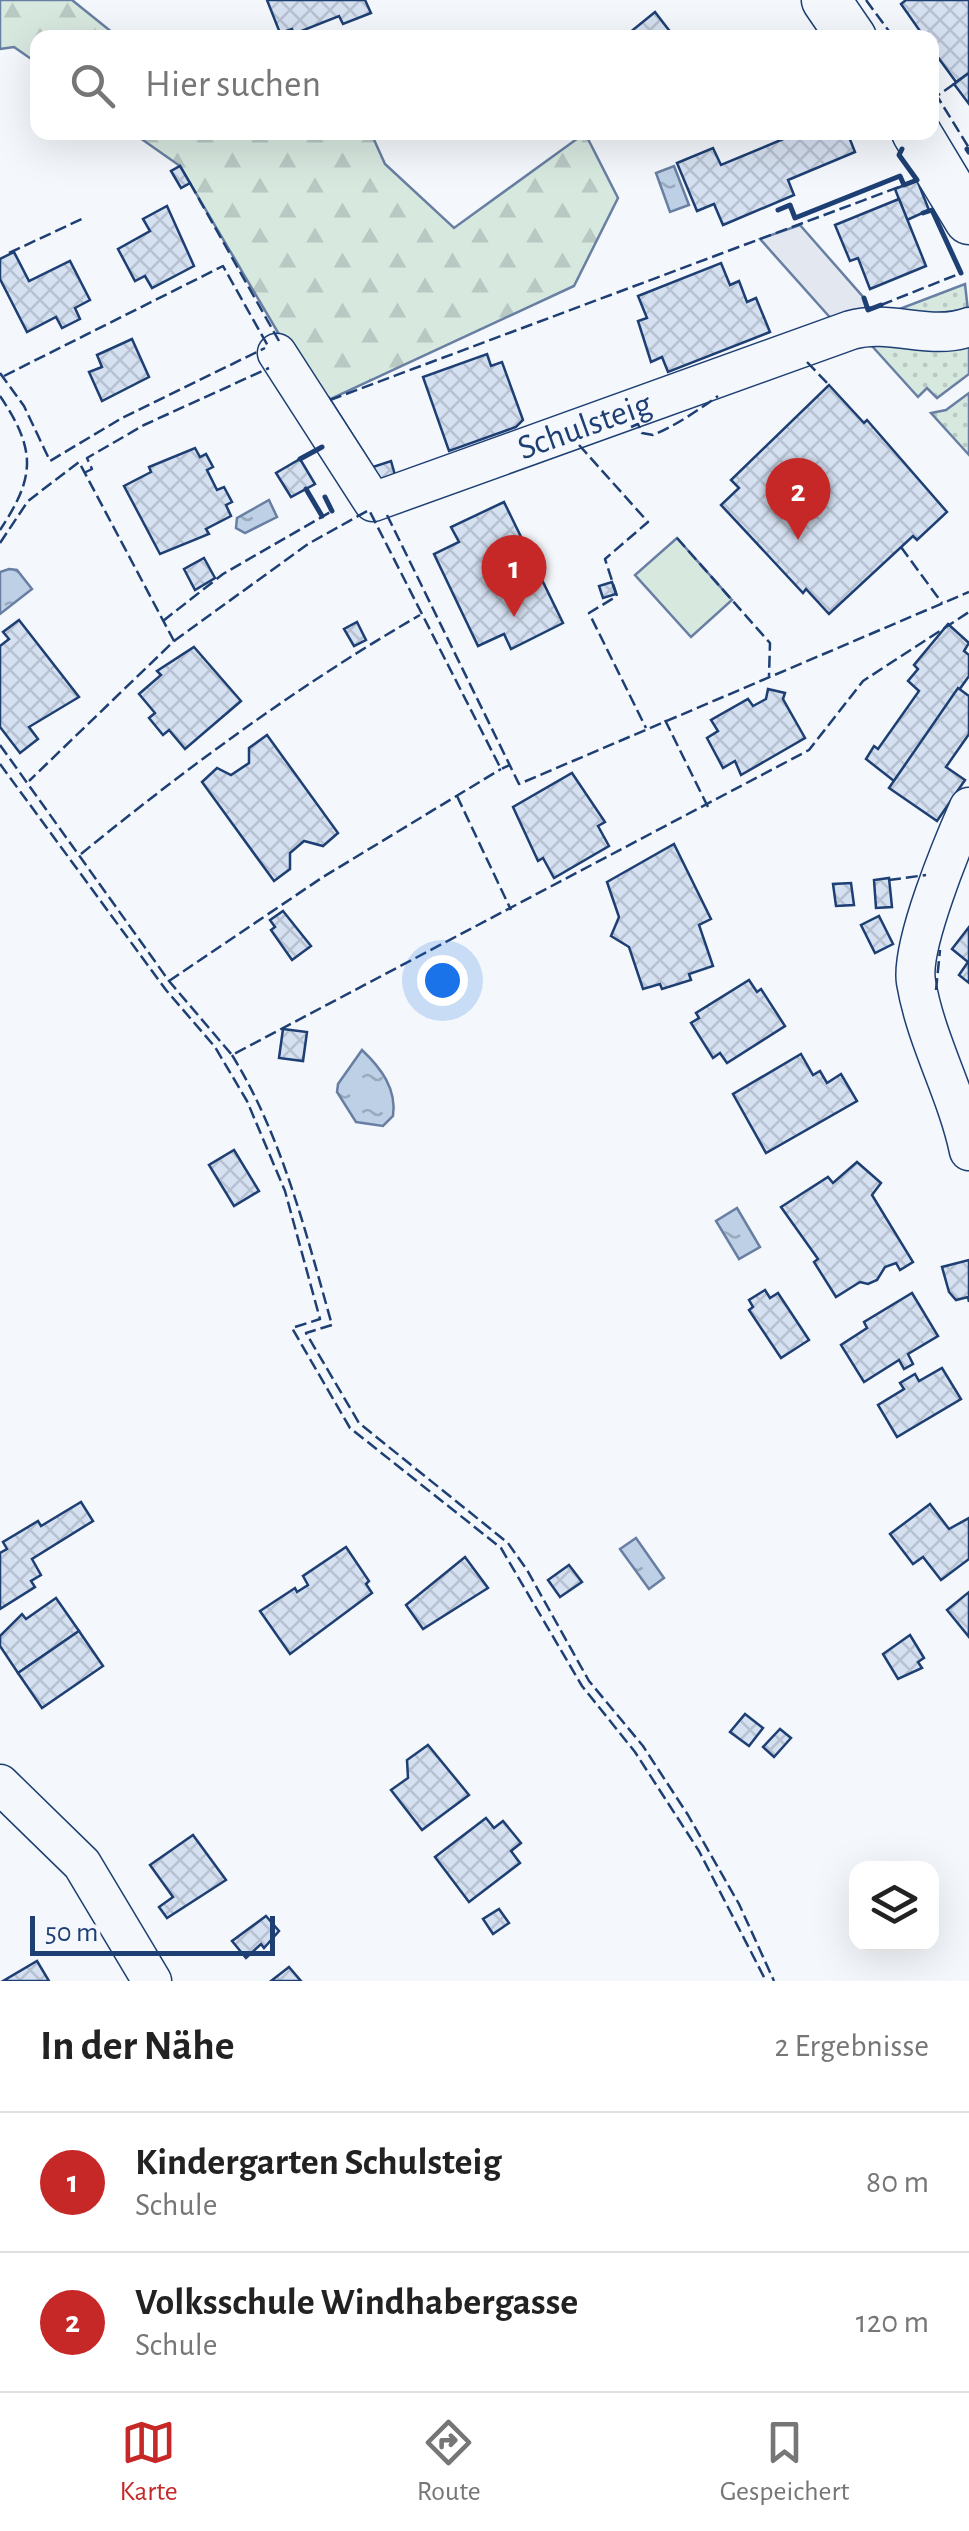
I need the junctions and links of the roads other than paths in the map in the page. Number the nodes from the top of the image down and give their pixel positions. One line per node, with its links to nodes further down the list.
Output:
1 (826, 0): 2 (main road)
2 (847, 30)
3 (921, 140): 4 (main road)
4 (969, 220)
5 (969, 327): 6 (street, Schulsteig)
6 (277, 353)
7 (969, 807): 8 (street)
8 (969, 1151)
9 (0, 1784): 10 (street)
10 (152, 1981)

